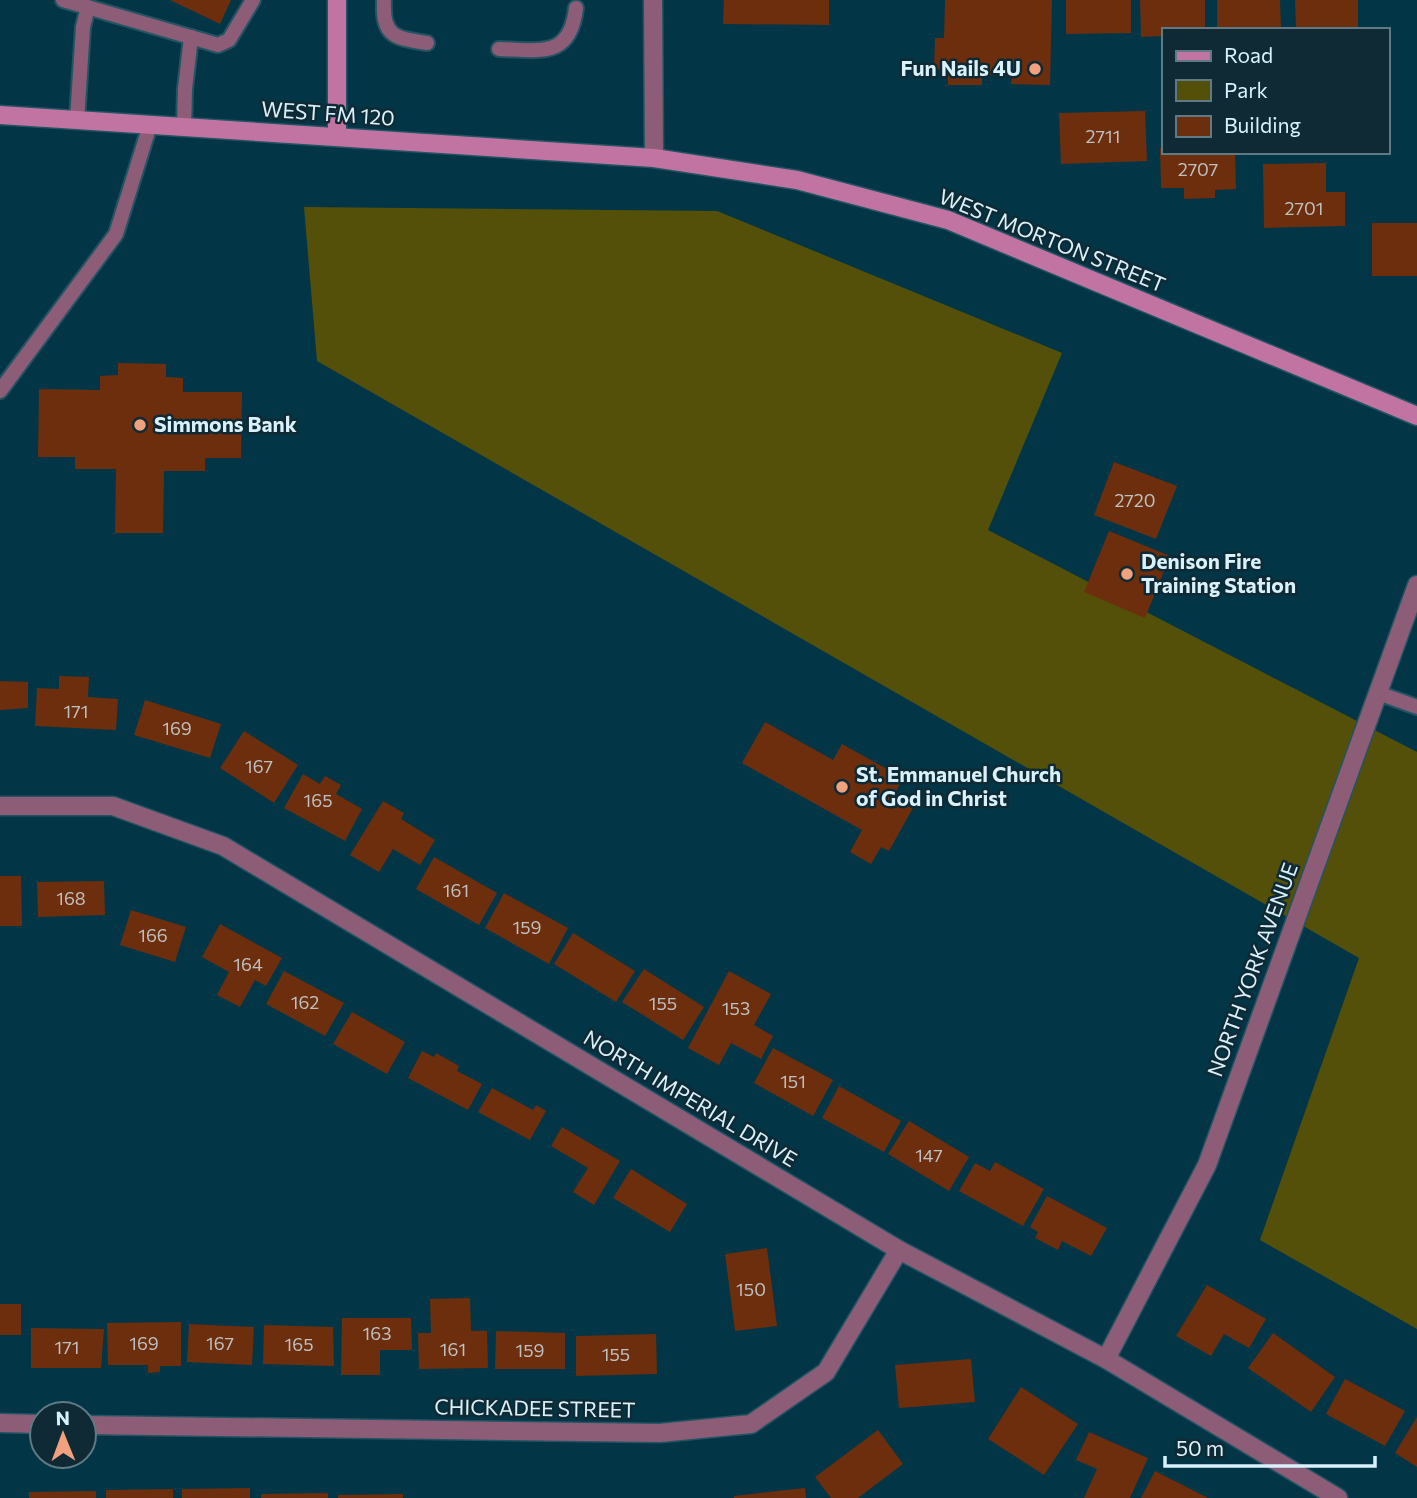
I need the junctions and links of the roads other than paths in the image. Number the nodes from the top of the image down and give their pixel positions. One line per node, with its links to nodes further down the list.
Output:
1 (63, 0): 6 (lane)
2 (253, 0): 8 (lane)
3 (337, 0): 15 (main road)
4 (384, 0): 9 (lane)
5 (653, 0): 16 (street)
6 (88, 7): 8 (lane); 12 (lane)
7 (576, 8): 10 (lane)
8 (191, 37): 14 (lane)
9 (427, 43)
10 (499, 49)
11 (0, 115): 12 (main road, WEST FM 120)
12 (78, 120): 13 (main road, WEST FM 120)
13 (150, 125): 14 (main road, WEST FM 120); 17 (lane)
14 (184, 127): 15 (main road, WEST FM 120)
15 (337, 137): 16 (main road, WEST FM 120)
16 (654, 158): 18 (main road, WEST MORTON STREET)
17 (0, 391)
18 (1417, 416)
19 (1417, 585): 20 (street, NORTH YORK AVENUE)
20 (1378, 693): 21 (lane); 24 (street, NORTH YORK AVENUE)
21 (1417, 708)
22 (0, 806): 23 (street, NORTH IMPERIAL DRIVE)
23 (899, 1250): 24 (street, NORTH IMPERIAL DRIVE); 27 (street, CHICKADEE STREET)
24 (1106, 1359): 28 (street, NORTH IMPERIAL DRIVE)
25 (0, 1423): 26 (street)
26 (28, 1424)
27 (98, 1425)
28 (1338, 1498)

